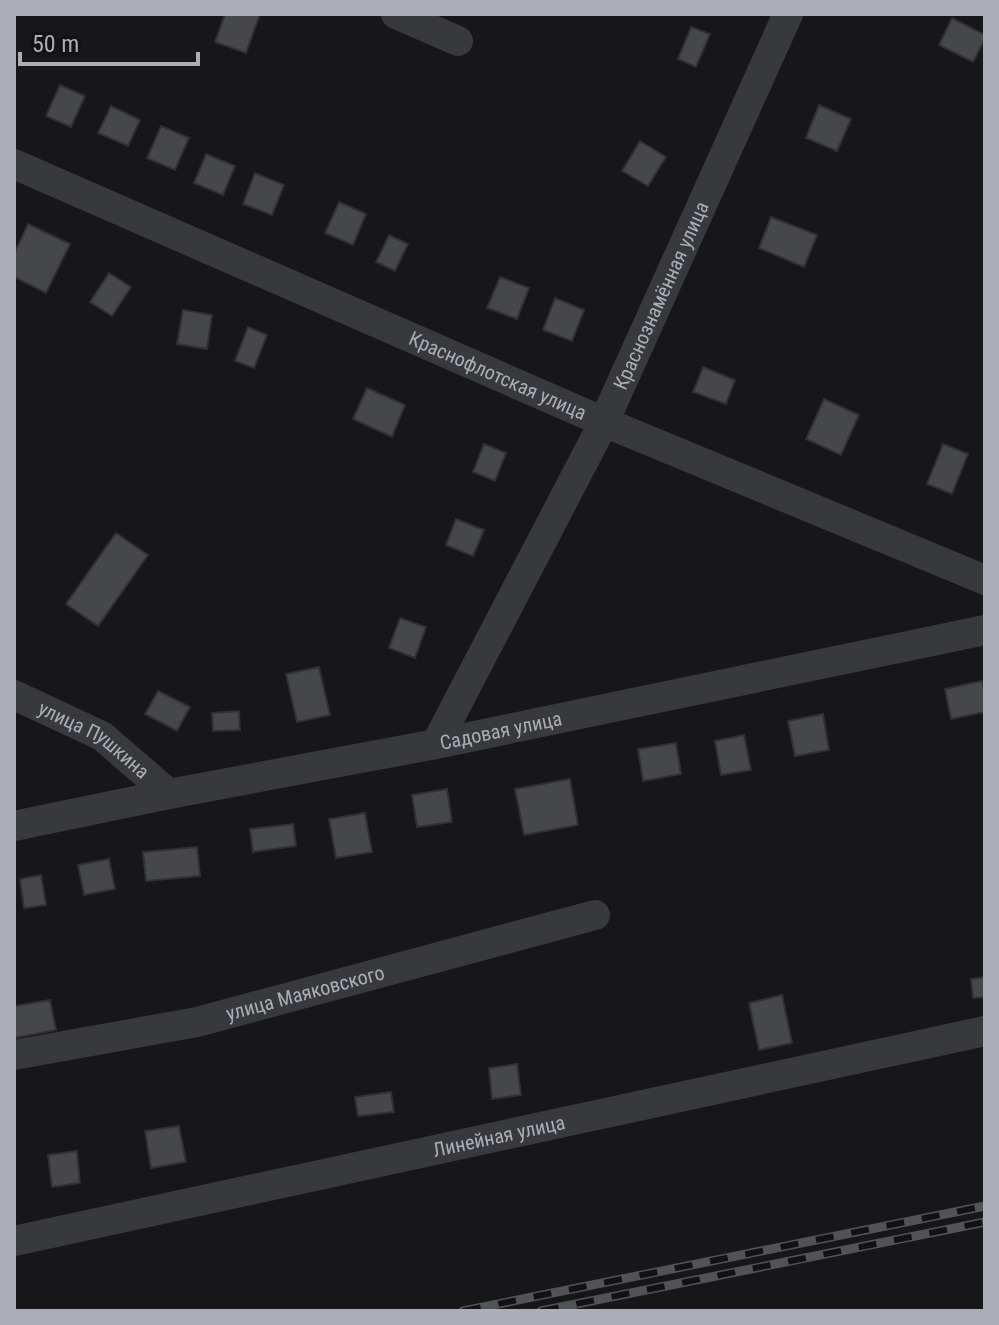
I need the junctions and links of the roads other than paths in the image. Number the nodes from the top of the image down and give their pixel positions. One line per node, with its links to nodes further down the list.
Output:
1 (396, 14): 3 (street)
2 (788, 14): 5 (street, Краснознамённая улица)
3 (458, 41)
4 (14, 164): 5 (street, Краснофлотская улица)
5 (604, 422): 6 (street, Краснофлотская улица); 9 (street, Краснознамённая улица)
6 (985, 580)
7 (985, 630): 9 (street, Садовая улица)
8 (14, 695): 10 (street, улица Пушкина)
9 (436, 744): 10 (street, Садовая улица)
10 (169, 794): 11 (street, Садовая улица)
11 (14, 826)
12 (595, 915): 14 (street, улица Маяковского)
13 (985, 1031): 15 (street, Линейная улица)
14 (14, 1055)
15 (14, 1241)

